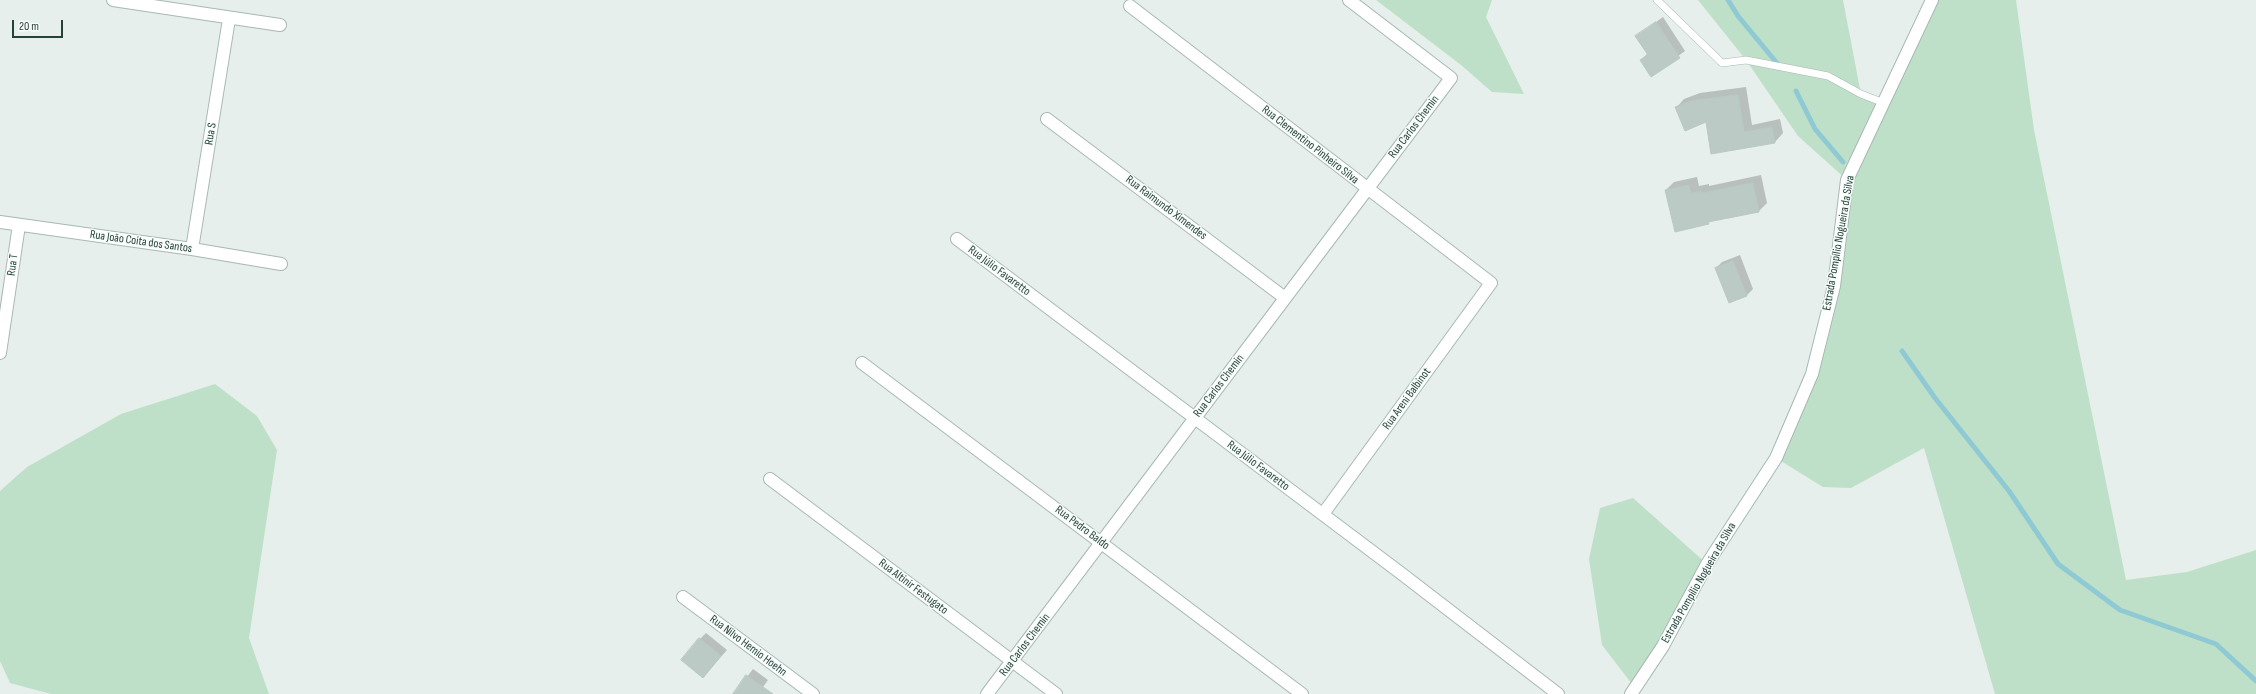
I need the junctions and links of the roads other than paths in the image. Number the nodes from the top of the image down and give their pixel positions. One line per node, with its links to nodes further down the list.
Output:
1 (113, 0): 6 (street)
2 (1349, 0): 10 (street, Rua Carlos Chemin)
3 (1657, 0): 8 (lane)
4 (1932, 0): 8 (street, Estrada Pompílio Nogueira da Silva)
5 (1130, 6): 10 (street, Rua Clementino Pinheiro Silva)
6 (229, 19): 7 (street); 14 (street, Rua S)
7 (280, 25)
8 (1884, 103): 31 (street, Estrada Pompílio Nogueira da Silva)
9 (1047, 119): 17 (street, Rua Raimundo Ximendes)
10 (1368, 189): 16 (street, Rua Clementino Pinheiro Silva); 17 (street, Rua Carlos Chemin)
11 (0, 222): 12 (street, Rua João Coita dos Santos)
12 (19, 225): 14 (street, Rua João Coita dos Santos); 18 (street, Rua T)
13 (958, 239): 20 (street, Rua Júlio Favaretto)
14 (192, 248): 15 (street, Rua João Coita dos Santos)
15 (281, 264)
16 (1491, 283): 22 (street, Rua Areni Balbinot)
17 (1285, 298): 20 (street, Rua Carlos Chemin)
18 (0, 353)
19 (862, 363): 23 (street, Rua Pedro Baldo)
20 (1195, 418): 22 (street, Rua Júlio Favaretto); 23 (street, Rua Carlos Chemin)
21 (770, 479): 25 (street, Rua Altinir Festugato)
22 (1324, 514): 30 (street, Rua Júlio Favaretto)
23 (1101, 542): 25 (street, Rua Carlos Chemin); 29 (street, Rua Pedro Baldo)
24 (683, 598): 26 (street, Rua Nilvo Hemio Hoehn)
25 (1012, 661): 27 (street, Rua Carlos Chemin); 28 (street, Rua Altinir Festugato)
26 (813, 694)
27 (988, 694)
28 (1056, 694)
29 (1302, 694)
30 (1558, 694)
31 (1631, 694)

